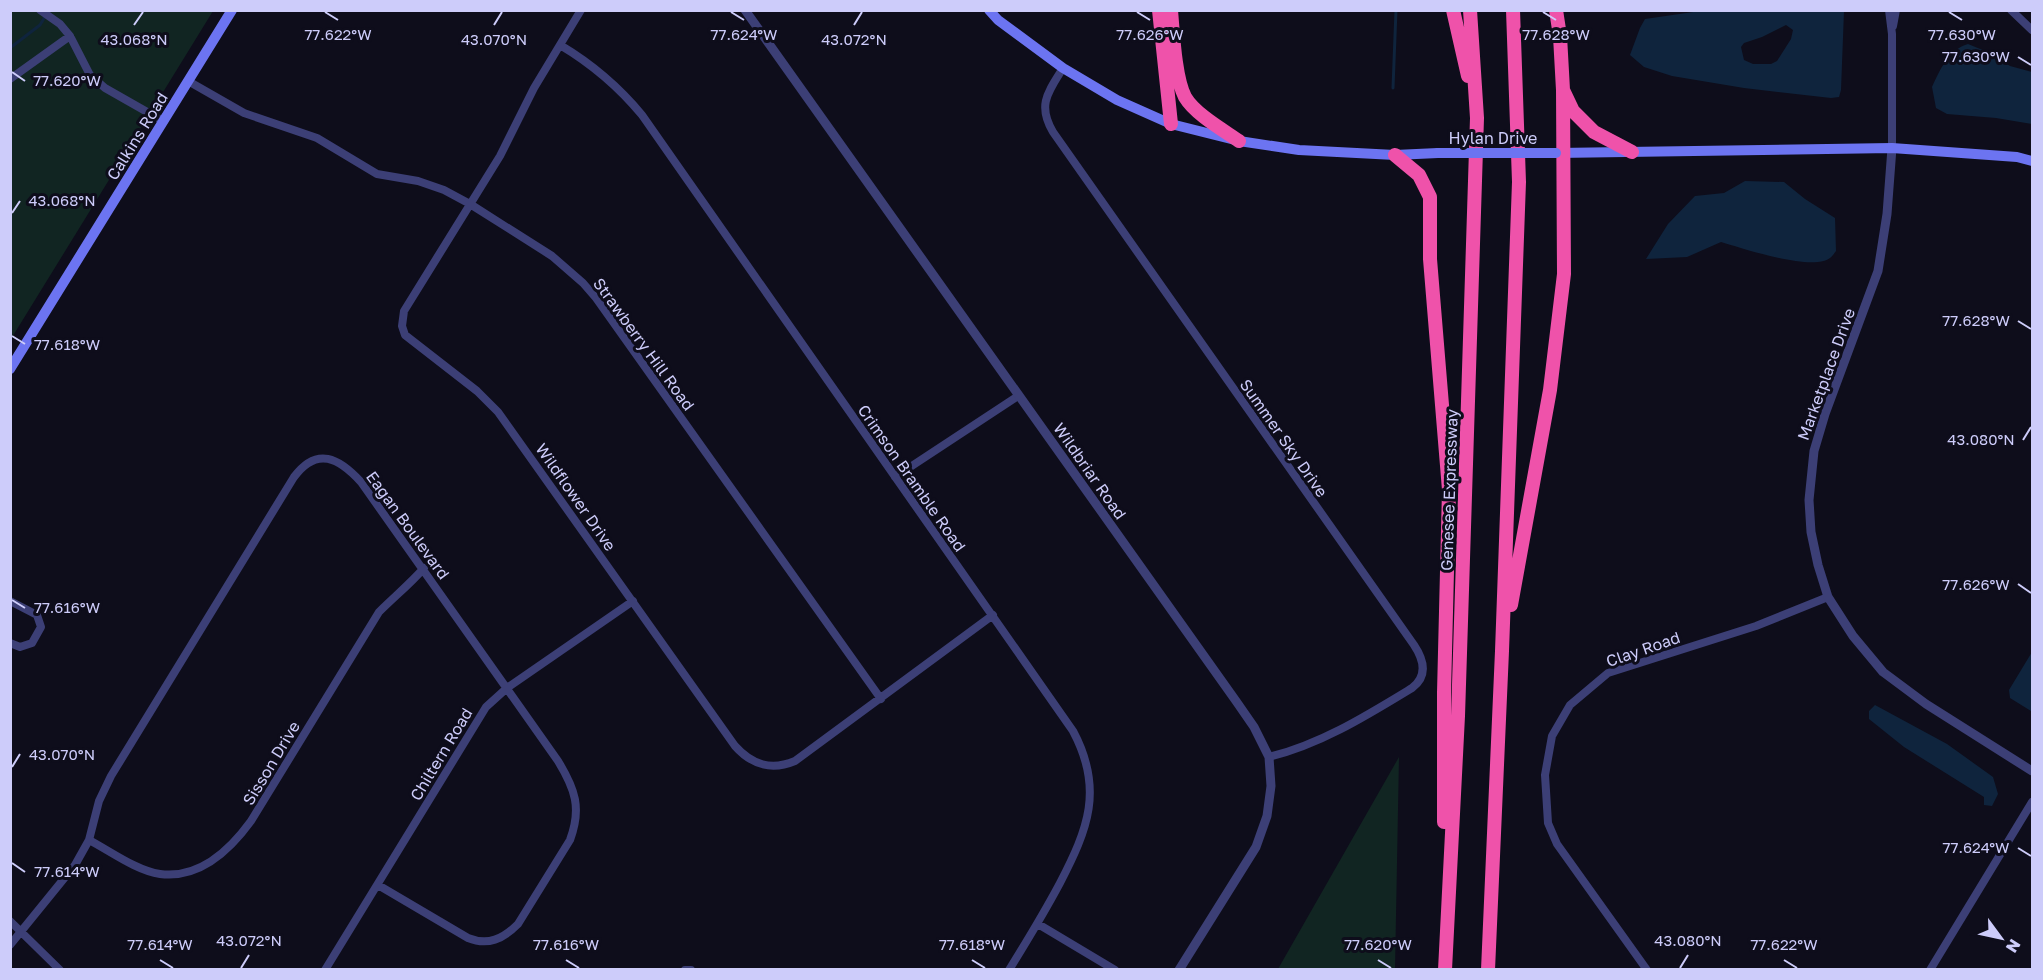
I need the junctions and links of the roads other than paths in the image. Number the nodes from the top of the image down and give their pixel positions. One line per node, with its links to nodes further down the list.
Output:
1 (40, 10): 17 (street)
2 (232, 10): 21 (main road, Calkins Road)
3 (581, 10): 18 (street, Wildflower Drive)
4 (745, 10): 34 (street, Wildbriar Road)
5 (989, 10): 19 (main road, Hylan Drive)
6 (1159, 10): 25 (highway)
7 (1171, 10): 26 (highway)
8 (1453, 10): 23 (highway)
9 (1470, 10): 23 (highway, Genesee Expressway)
10 (1513, 10): 42 (highway)
11 (1556, 10): 22 (highway)
12 (1889, 10): 16 (street, Marketplace Drive)
13 (1896, 10): 16 (street, Marketplace Drive)
14 (2011, 10): 15 (street)
15 (2032, 30)
16 (1892, 34): 27 (street, Marketplace Drive)
17 (70, 36): 20 (street); 24 (street)
18 (560, 45): 32 (street, Wildflower Drive); 35 (street, Crimson Bramble Road)
19 (1063, 69): 25 (main road, Hylan Drive); 45 (street, Summer Sky Drive)
20 (10, 79)
21 (188, 81): 24 (main road, Calkins Road); 32 (street, Strawberry Hill Road)
22 (1563, 90): 28 (highway); 29 (highway)
23 (1477, 118): 54 (highway, Genesee Expressway)
24 (164, 121): 33 (main road, Calkins Road)
25 (1172, 124): 26 (main road, Hylan Drive)
26 (1239, 141): 30 (main road, Hylan Drive)
27 (1892, 148): 28 (main road, Hylan Drive); 31 (main road, Hylan Drive); 37 (street, Marketplace Drive)
28 (1632, 152): 29 (main road, Hylan Drive)
29 (1560, 153): 30 (main road, Hylan Drive, bridge); 42 (highway)
30 (1395, 155): 54 (highway)
31 (2032, 161)
32 (470, 204): 39 (street, Wildflower Drive); 44 (street, Strawberry Hill Road)
33 (10, 369)
34 (1018, 396): 35 (street); 45 (street, Wildbriar Road)
35 (895, 477): 40 (street, Crimson Bramble Road)
36 (424, 568): 43 (street, Eagan Boulevard); 48 (street, Sisson Drive); 48 (street, Eagan Boulevard)
37 (1828, 597): 46 (street, Marketplace Drive); 63 (street, Clay Road)
38 (10, 601): 41 (street)
39 (633, 601): 43 (street, Chiltern Road); 44 (street, Wildflower Drive)
40 (993, 615): 44 (street, Wildflower Drive); 51 (street, Crimson Bramble Road)
41 (10, 643)
42 (1502, 651): 62 (highway)
43 (507, 688): 49 (street, Chiltern Road); 49 (street, Eagan Boulevard)
44 (881, 699)
45 (1269, 757): 61 (street, Wildbriar Road)
46 (2032, 771)
47 (2032, 802): 64 (street)
48 (89, 840): 52 (street, Eagan Boulevard)
49 (378, 885): 56 (street, Chiltern Road)
50 (10, 921): 52 (street)
51 (1038, 924): 59 (street, Crimson Bramble Road); 60 (street)
52 (22, 932): 53 (street, Eagan Boulevard); 55 (street)
53 (10, 945)
54 (1445, 968)
55 (60, 969)
56 (325, 969)
57 (685, 969): 58 (street)
58 (691, 969)
59 (1009, 969)
60 (1115, 969)
61 (1179, 969)
62 (1488, 969)
63 (1647, 969)
64 (1930, 969)

